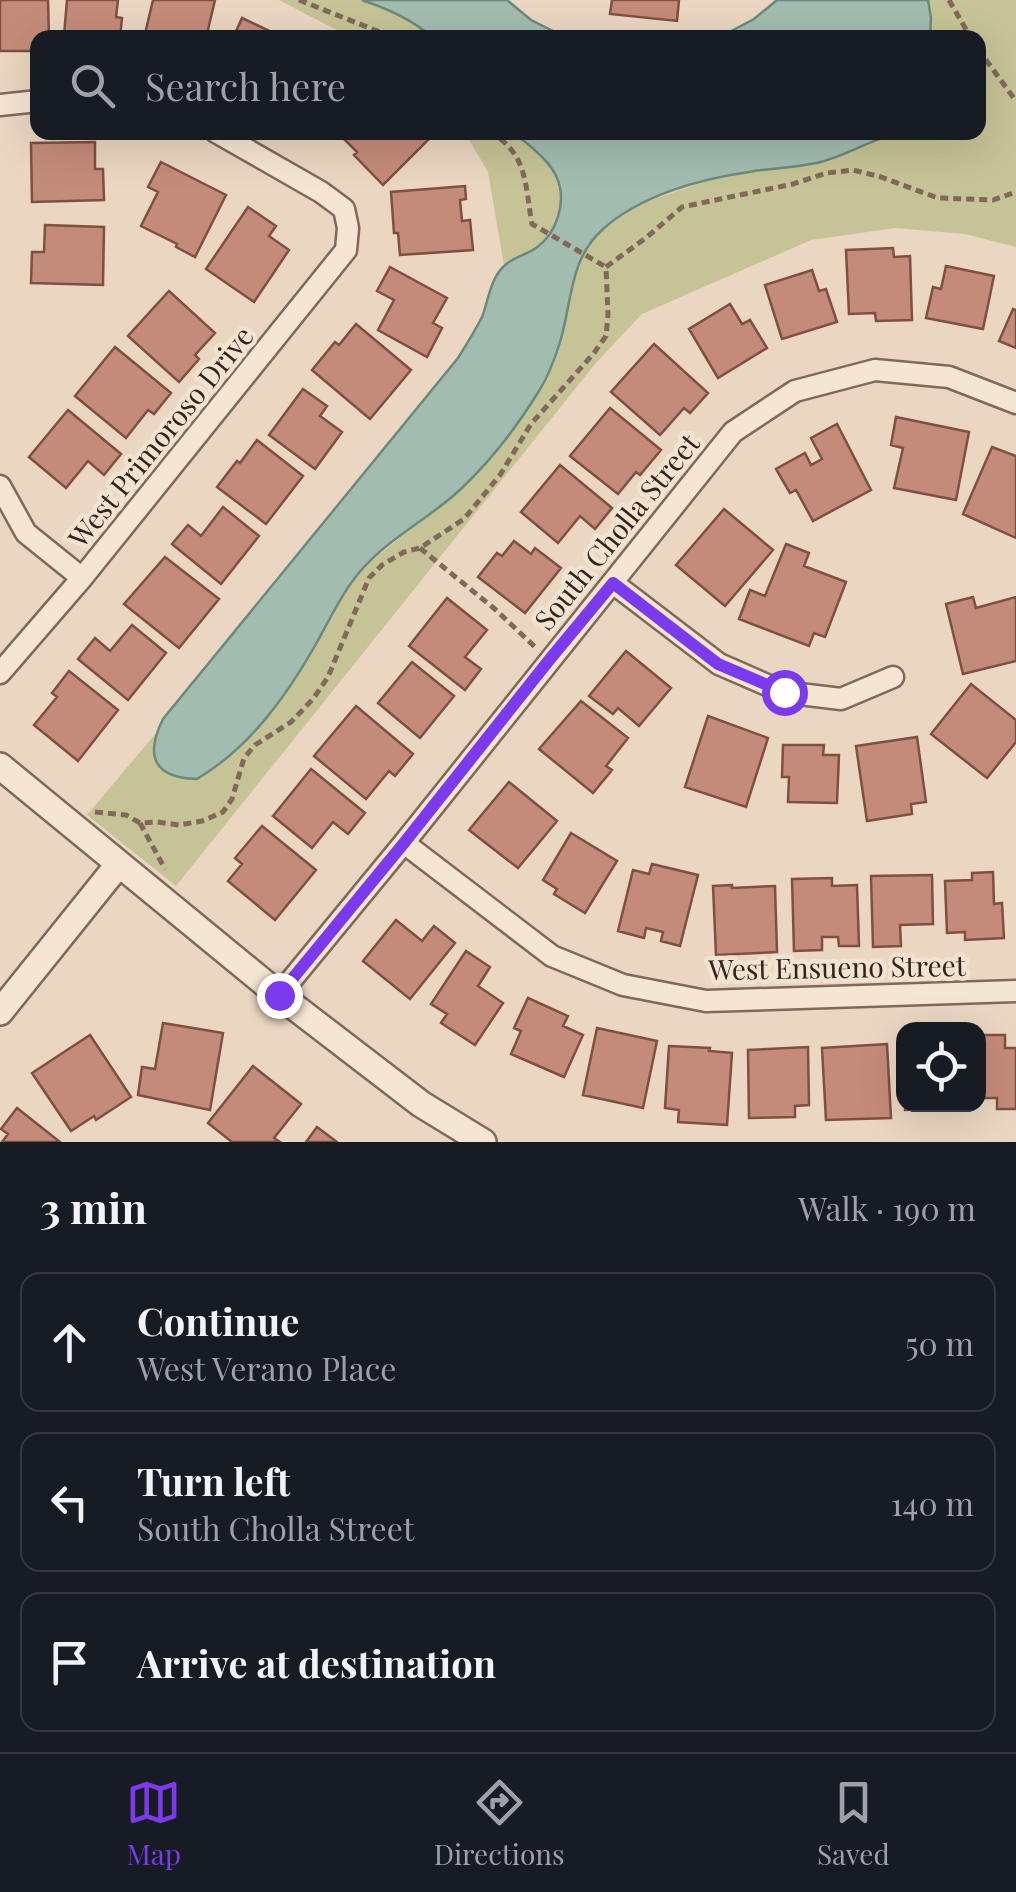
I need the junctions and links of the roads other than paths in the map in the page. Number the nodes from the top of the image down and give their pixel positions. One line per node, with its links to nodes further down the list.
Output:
1 (30, 102): 2 (street)
2 (0, 104)
3 (230, 140): 6 (street, West Primoroso Drive)
4 (1016, 403): 7 (street, South Cholla Street)
5 (0, 486): 6 (street)
6 (82, 578): 8 (street, West Primoroso Drive)
7 (613, 583): 9 (street); 11 (street, South Cholla Street)
8 (0, 673)
9 (892, 678)
10 (0, 766): 12 (street)
11 (404, 843): 13 (street, West Ensueno Street); 14 (street, South Cholla Street)
12 (118, 866): 14 (street); 15 (street)
13 (1016, 990)
14 (279, 995): 16 (street)
15 (0, 1012)
16 (483, 1142)

